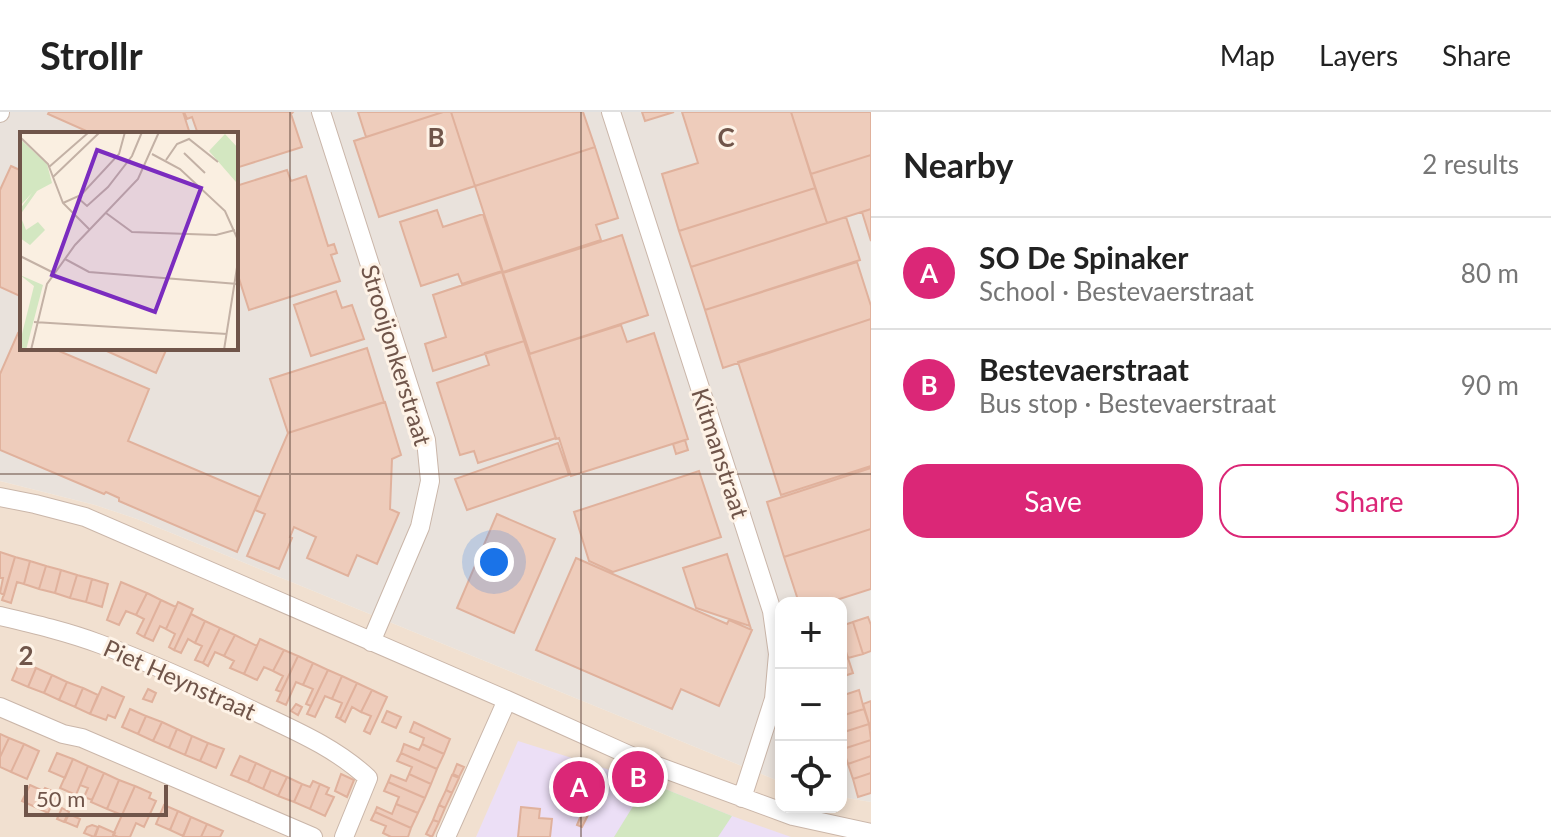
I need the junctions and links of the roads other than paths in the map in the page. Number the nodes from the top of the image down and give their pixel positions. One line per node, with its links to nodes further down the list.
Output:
1 (321, 112): 5 (street, Strooijonkerstraat)
2 (611, 112): 8 (street, Kitmanstraat)
3 (0, 497): 5 (street)
4 (0, 616): 11 (street, Piet Heynstraat)
5 (371, 642): 6 (street)
6 (507, 700): 8 (street); 12 (street)
7 (0, 707): 10 (street)
8 (742, 798): 9 (street)
9 (862, 834)
10 (313, 837)
11 (344, 837)
12 (446, 837)

